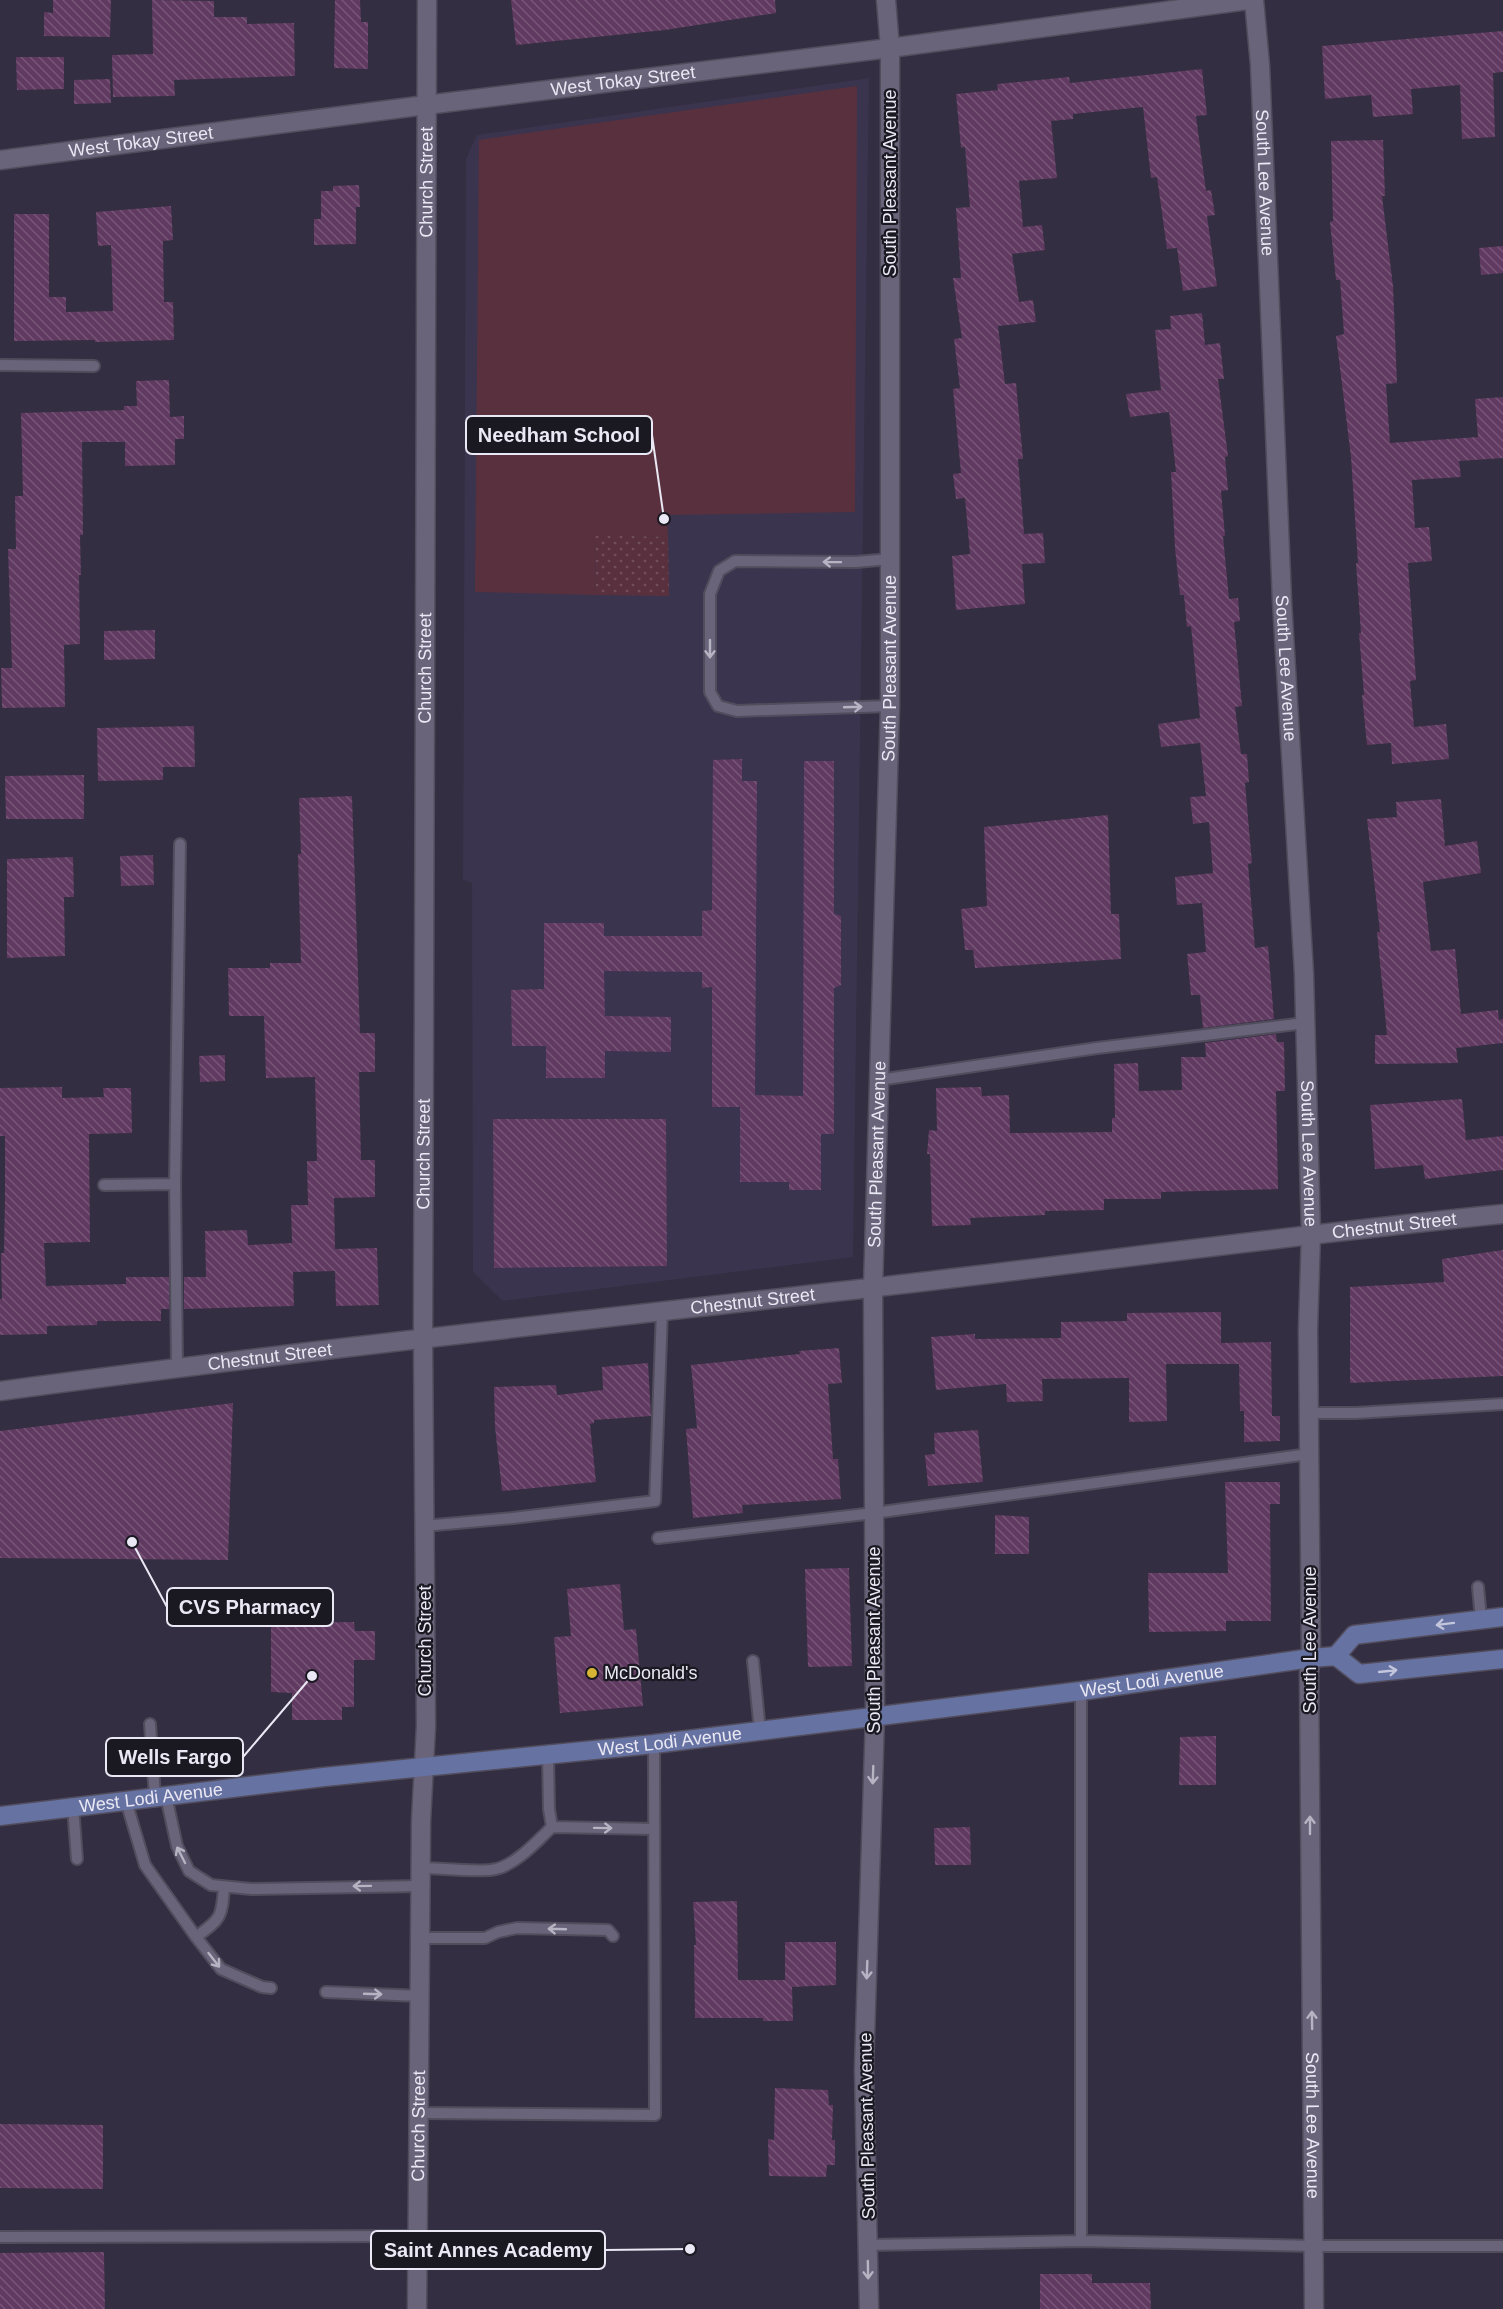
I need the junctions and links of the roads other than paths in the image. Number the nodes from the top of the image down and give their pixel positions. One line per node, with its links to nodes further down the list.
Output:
1 (428, 0): 6 (street, Church Street)
2 (886, 0): 5 (street, South Pleasant Avenue)
3 (1248, 0): 5 (street, West Tokay Street)
4 (1254, 0): 13 (street, South Lee Avenue)
5 (890, 48): 6 (street, West Tokay Street); 10 (street, South Pleasant Avenue)
6 (426, 105): 7 (street, West Tokay Street); 21 (street, Church Street)
7 (0, 160)
8 (0, 365): 9 (lane)
9 (94, 366)
10 (890, 559): 11 (street, South Pleasant Avenue); 11 (lane, one-way to 11)
11 (890, 706): 14 (street, South Pleasant Avenue)
12 (180, 844): 15 (lane)
13 (1305, 1023): 14 (lane); 18 (street, South Lee Avenue)
14 (879, 1080): 19 (street, South Pleasant Avenue)
15 (175, 1184): 16 (lane); 22 (lane)
16 (104, 1185)
17 (1503, 1214): 18 (street, Chestnut Street)
18 (1311, 1233): 19 (street, Chestnut Street); 25 (street, South Lee Avenue)
19 (873, 1287): 20 (street, Chestnut Street); 27 (street, South Pleasant Avenue)
20 (662, 1311): 21 (street, Chestnut Street); 28 (lane)
21 (423, 1339): 22 (street, Chestnut Street); 28 (street, Church Street)
22 (177, 1367): 23 (street, Chestnut Street)
23 (0, 1391)
24 (1503, 1404): 25 (lane)
25 (1309, 1413): 26 (street, South Lee Avenue)
26 (1309, 1454): 27 (lane); 34 (street, South Lee Avenue)
27 (874, 1513): 29 (lane); 38 (street, South Pleasant Avenue)
28 (424, 1526): 43 (street, Church Street)
29 (658, 1538)
30 (1478, 1587): 32 (lane)
31 (1503, 1617): 32 (main road)
32 (1481, 1619): 33 (main road, one-way to 33)
33 (1336, 1656): 34 (main road, West Lodi Avenue); 35 (main road, one-way to 35)
34 (1311, 1658): 37 (main road, West Lodi Avenue); 64 (street, South Lee Avenue, one-way to 34)
35 (1503, 1659)
36 (753, 1661): 40 (lane)
37 (1081, 1691): 38 (main road, West Lodi Avenue); 62 (lane)
38 (875, 1716): 40 (main road, West Lodi Avenue); 63 (street, South Pleasant Avenue, one-way to 63)
39 (150, 1724): 44 (lane)
40 (760, 1731): 41 (main road, West Lodi Avenue)
41 (654, 1744): 42 (main road, West Lodi Avenue); 49 (lane)
42 (548, 1755): 43 (main road, West Lodi Avenue); 48 (lane)
43 (424, 1766): 44 (main road, West Lodi Avenue); 51 (street, Church Street)
44 (160, 1796): 45 (main road, West Lodi Avenue); 52 (lane, one-way to 44)
45 (126, 1801): 46 (main road, West Lodi Avenue); 54 (lane)
46 (73, 1807): 47 (main road, West Lodi Avenue); 50 (lane)
47 (0, 1816)
48 (552, 1827): 49 (lane, one-way to 49); 51 (lane)
49 (654, 1828): 59 (lane)
50 (77, 1859)
51 (421, 1877): 52 (lane, one-way to 52); 55 (street, Church Street)
52 (224, 1887): 54 (lane)
53 (612, 1936): 55 (lane, one-way to 55)
54 (196, 1937): 56 (lane, one-way to 56)
55 (421, 1938): 58 (street, Church Street)
56 (271, 1988)
57 (326, 1992): 58 (lane, one-way to 58)
58 (420, 1996): 59 (street, Church Street)
59 (420, 2113): 60 (street, Church Street)
60 (418, 2235): 61 (lane); 66 (street, Church Street)
61 (0, 2237)
62 (1081, 2241): 63 (lane); 64 (lane)
63 (868, 2246): 67 (street, South Pleasant Avenue, one-way to 67)
64 (1314, 2246): 65 (lane); 68 (street, South Lee Avenue)
65 (1503, 2246)
66 (417, 2309)
67 (869, 2309)
68 (1314, 2309)

